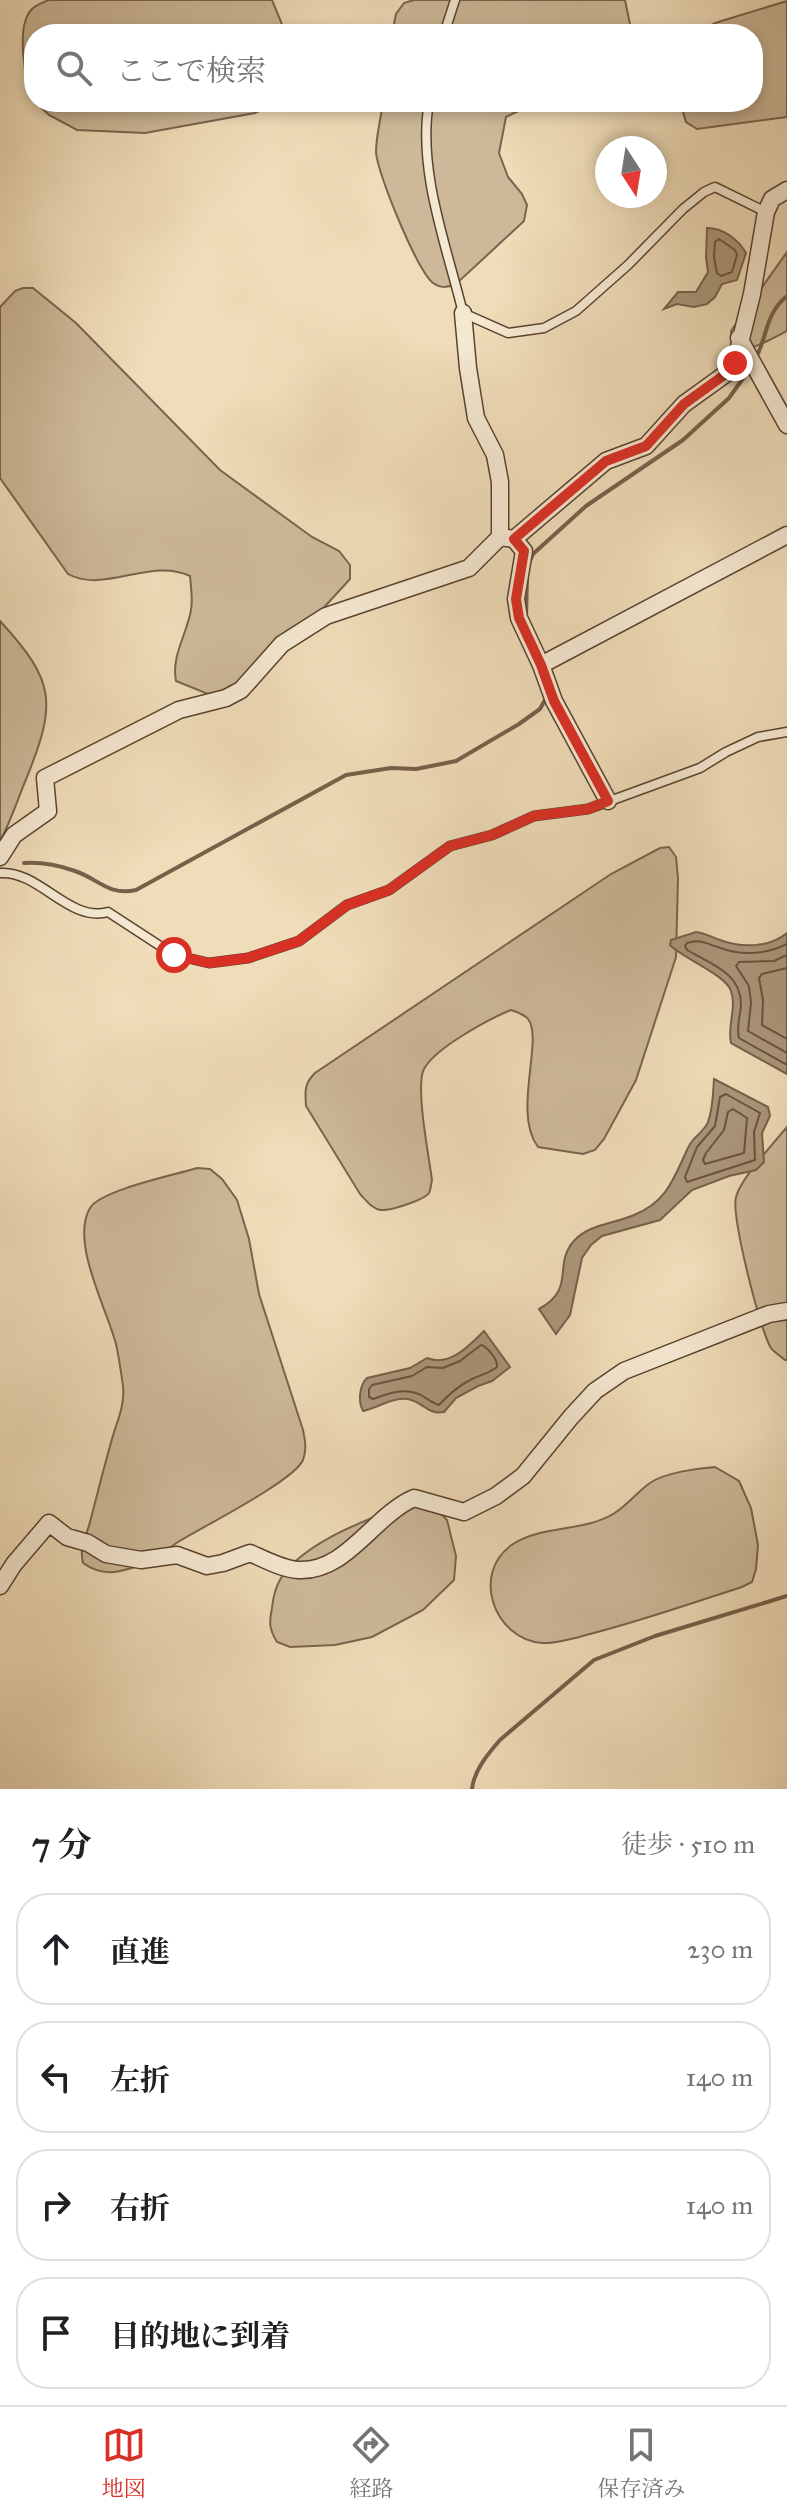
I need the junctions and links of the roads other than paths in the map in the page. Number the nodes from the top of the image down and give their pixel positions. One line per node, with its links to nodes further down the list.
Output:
1 (455, 0): 2 (lane)
2 (447, 24)
3 (427, 112): 6 (lane)
4 (787, 190): 5 (street)
5 (766, 212): 6 (lane); 7 (street)
6 (463, 313): 10 (street)
7 (739, 338): 8 (street); 10 (street)
8 (787, 425)
9 (787, 535): 11 (street)
10 (507, 538): 11 (street); 14 (street)
11 (541, 665): 13 (street)
12 (787, 732): 13 (lane)
13 (608, 801): 15 (lane)
14 (0, 857)
15 (0, 873)
16 (787, 1311): 17 (street)
17 (0, 1586)

